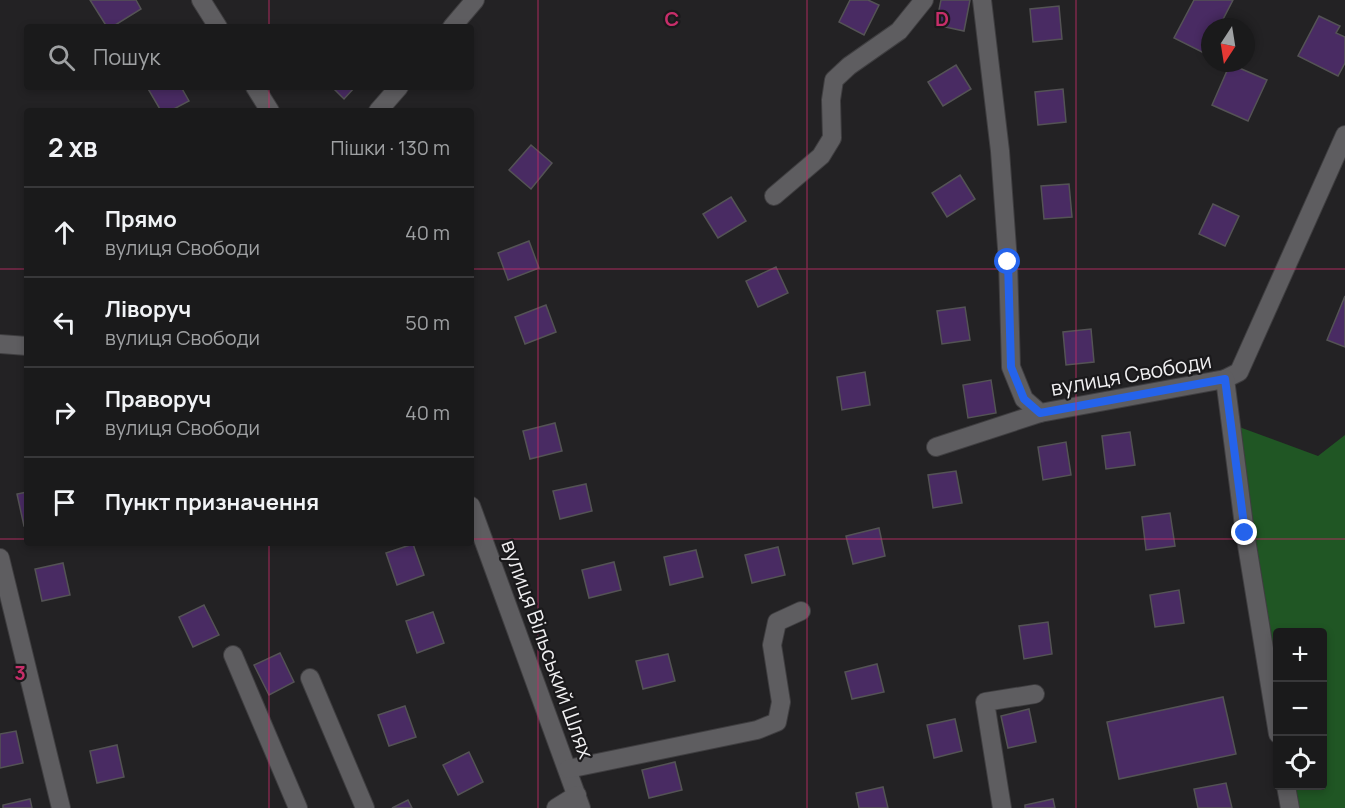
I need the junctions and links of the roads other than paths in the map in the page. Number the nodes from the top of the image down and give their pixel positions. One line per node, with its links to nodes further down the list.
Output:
1 (201, 0): 5 (street)
2 (475, 0): 6 (street)
3 (924, 0): 12 (street)
4 (982, 0): 16 (street, вулиця Свободи)
5 (216, 24)
6 (455, 24)
7 (257, 90): 9 (street)
8 (396, 90): 10 (street)
9 (268, 108)
10 (381, 108)
11 (1345, 135): 15 (street)
12 (774, 196)
13 (0, 344): 14 (street)
14 (24, 346)
15 (1225, 379): 16 (street, вулиця Свободи); 24 (street, вулиця Свободи)
16 (1040, 413): 17 (street)
17 (936, 447)
18 (474, 514): 25 (street, вулиця Вільський Шлях)
19 (0, 558): 28 (street)
20 (801, 611): 25 (street)
21 (233, 655): 29 (street)
22 (309, 678): 30 (street)
23 (1035, 694): 32 (street)
24 (1273, 704)
25 (568, 769): 27 (street, вулиця Вільський Шлях)
26 (1287, 790): 33 (street)
27 (579, 802): 31 (street)
28 (61, 808)
29 (298, 808)
30 (365, 808)
31 (556, 808)
32 (1002, 808)
33 (1290, 808)

